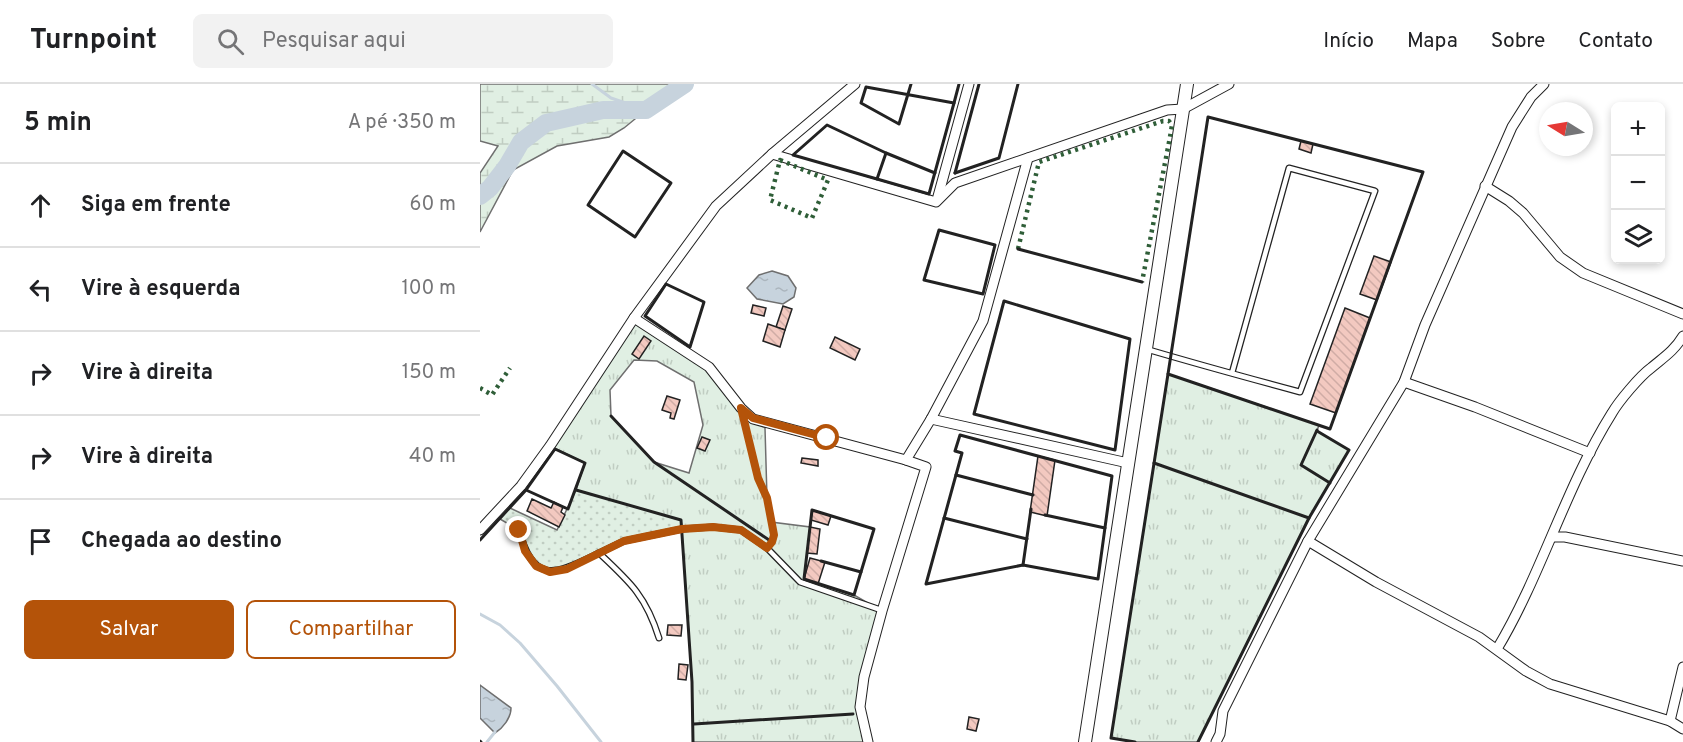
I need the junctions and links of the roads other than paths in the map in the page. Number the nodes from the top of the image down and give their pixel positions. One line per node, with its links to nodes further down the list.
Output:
1 (855, 84): 7 (street)
2 (969, 84): 10 (street)
3 (1187, 84): 6 (street)
4 (1229, 84): 6 (street)
5 (1544, 84): 9 (street)
6 (1183, 109): 8 (street); 15 (street)
7 (772, 154): 10 (street); 12 (street)
8 (1028, 159): 10 (street); 18 (street)
9 (1485, 186): 11 (street); 17 (street)
10 (936, 202)
11 (1679, 313): 13 (street)
12 (634, 318): 20 (street); 22 (street)
13 (1683, 324)
14 (1683, 336): 19 (street)
15 (1146, 349): 16 (lane); 21 (street)
16 (1232, 373): 16 (lane)
17 (1404, 382): 19 (street); 25 (street)
18 (931, 419): 20 (street); 21 (street)
19 (1590, 453): 24 (street)
20 (906, 460): 28 (street)
21 (1128, 463): 35 (street)
22 (480, 530)
23 (519, 530): 26 (lane)
24 (1552, 537): 27 (street); 30 (street)
25 (1308, 541): 30 (street); 36 (street)
26 (599, 553): 28 (lane); 29 (lane)
27 (1683, 561)
28 (882, 611): 34 (street)
29 (660, 638)
30 (1497, 649): 32 (street)
31 (1683, 667): 32 (street)
32 (1670, 721): 33 (street)
33 (1683, 729)
34 (868, 742)
35 (1085, 742)
36 (1216, 742)

